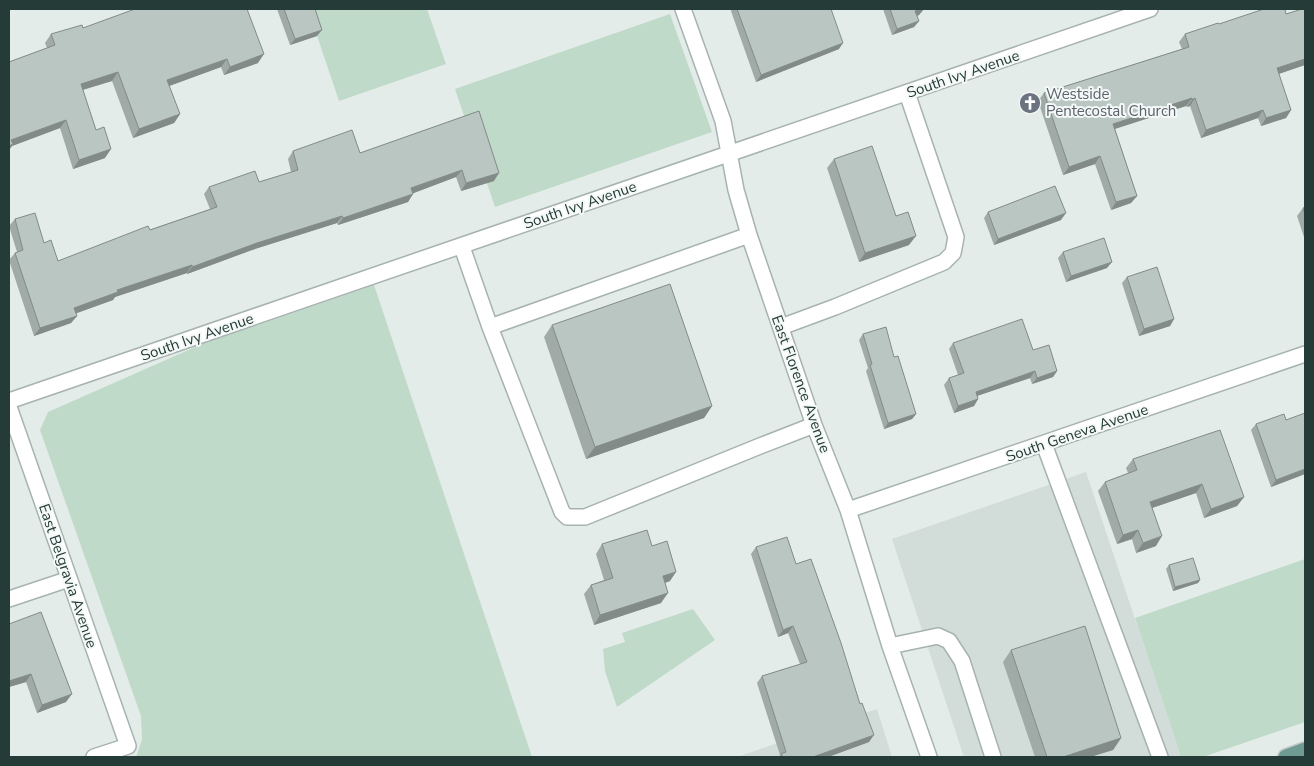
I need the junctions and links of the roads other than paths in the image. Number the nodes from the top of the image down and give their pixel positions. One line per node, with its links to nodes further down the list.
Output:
1 (683, 9): 4 (street, East Florence Avenue)
2 (1150, 9): 3 (street, South Ivy Avenue)
3 (906, 93): 4 (street, South Ivy Avenue); 8 (street)
4 (730, 153): 5 (street, East Florence Avenue); 6 (street, South Ivy Avenue)
5 (749, 235): 7 (street); 8 (street, East Florence Avenue)
6 (462, 247): 7 (street); 10 (street, South Ivy Avenue)
7 (490, 326): 12 (street)
8 (781, 327): 12 (street, East Florence Avenue)
9 (1305, 354): 13 (street, South Geneva Avenue)
10 (9, 401)
11 (9, 407): 15 (street, East Belgravia Avenue)
12 (814, 425): 14 (street, East Florence Avenue)
13 (1044, 444): 14 (street, South Geneva Avenue); 22 (street)
14 (848, 510): 17 (street, East Florence Avenue)
15 (69, 579): 16 (street); 19 (street, East Belgravia Avenue)
16 (9, 599)
17 (890, 646): 20 (street, East Florence Avenue); 21 (street)
18 (1305, 750): 23 (main road)
19 (94, 757)
20 (929, 757)
21 (993, 757)
22 (1160, 757)
23 (1286, 757)

